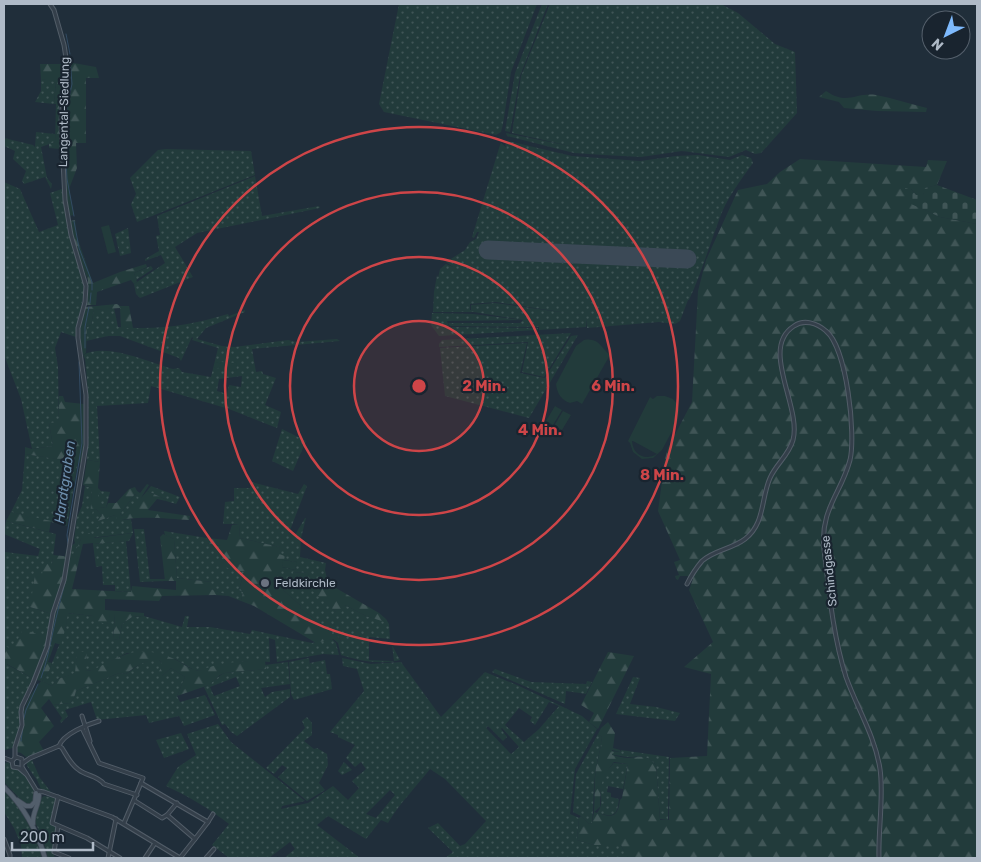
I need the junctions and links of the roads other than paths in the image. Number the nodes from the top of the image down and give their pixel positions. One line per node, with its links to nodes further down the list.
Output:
1 (50, 4): 7 (street, Langental-Siedlung)
2 (687, 584): 40 (street, Schindgasse)
3 (82, 716): 5 (street)
4 (100, 721): 5 (street)
5 (84, 727): 6 (street); 12 (street)
6 (59, 746): 9 (street); 15 (street)
7 (18, 756): 9 (street); 10 (street); 11 (street)
8 (4, 758): 10 (street)
9 (30, 758): 11 (street)
10 (12, 761): 11 (street)
11 (21, 766): 14 (street)
12 (141, 783): 15 (street); 19 (street)
13 (4, 787): 17 (main road)
14 (37, 792): 16 (street); 17 (main road); 26 (main road)
15 (137, 795): 18 (street)
16 (58, 797): 22 (street); 25 (street)
17 (15, 798): 26 (main road)
18 (135, 801): 21 (street); 24 (street)
19 (177, 803): 21 (street); 23 (street)
20 (213, 814): 23 (street)
21 (167, 815): 28 (street)
22 (116, 819): 24 (street); 31 (street)
23 (208, 822): 28 (street)
24 (124, 824): 29 (street)
25 (58, 826): 31 (street); 34 (street)
26 (34, 827): 33 (main road)
27 (4, 839): 32 (street)
28 (195, 839): 38 (street)
29 (154, 843): 37 (street); 38 (street)
30 (214, 849): 39 (street)
31 (110, 851): 35 (street); 36 (street)
32 (10, 858)
33 (45, 858)
34 (69, 858)
35 (108, 858)
36 (120, 858)
37 (145, 858)
38 (180, 858)
39 (206, 858)
40 (879, 858)

